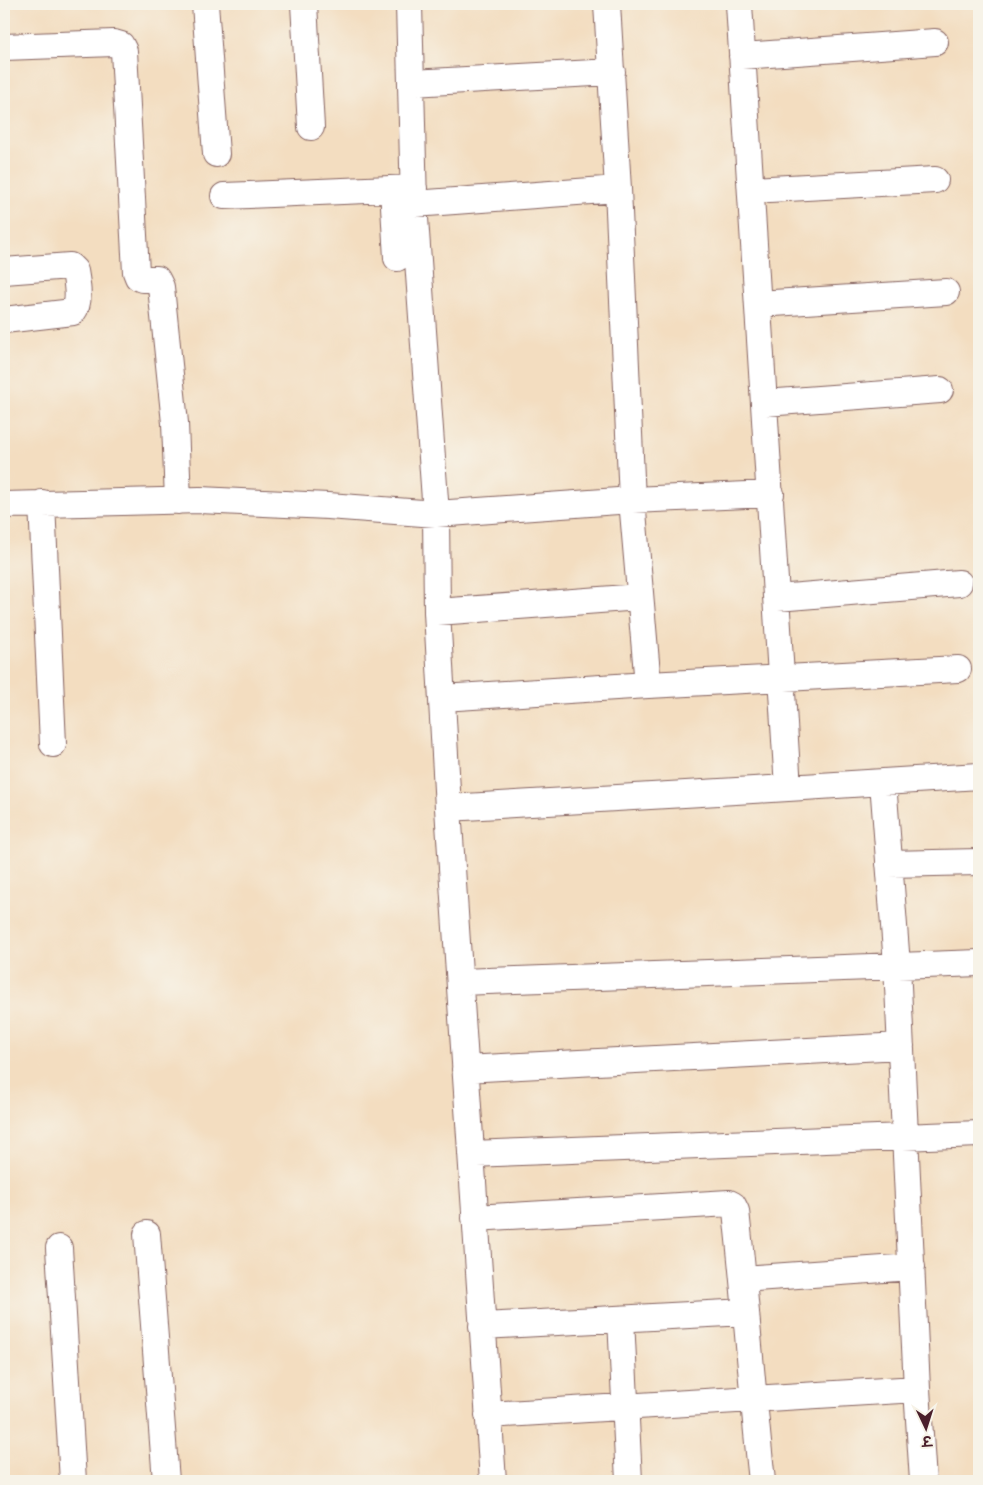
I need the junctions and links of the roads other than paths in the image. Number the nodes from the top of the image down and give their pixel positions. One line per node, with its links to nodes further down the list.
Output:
1 (205, 4): 12 (street)
2 (304, 4): 11 (street)
3 (409, 4): 10 (street)
4 (607, 4): 9 (street)
5 (739, 4): 8 (street)
6 (935, 42): 8 (street)
7 (4, 47): 27 (street)
8 (742, 56): 15 (street)
9 (612, 72): 10 (street); 14 (street)
10 (412, 83): 16 (street)
11 (311, 126)
12 (216, 154)
13 (935, 180): 15 (street)
14 (618, 189): 16 (street); 26 (street)
15 (752, 190): 21 (street)
16 (407, 194): 17 (street); 18 (street); 30 (street)
17 (224, 196)
18 (397, 258)
19 (4, 271): 22 (street)
20 (946, 292): 21 (street)
21 (758, 304): 24 (street)
22 (4, 320)
23 (940, 390): 24 (street)
24 (765, 403): 25 (street)
25 (771, 494): 26 (street); 33 (street)
26 (632, 500): 30 (street); 32 (street)
27 (178, 501): 28 (street); 30 (street)
28 (42, 503): 29 (street); 39 (street)
29 (4, 505)
30 (436, 514): 34 (street)
31 (958, 583): 33 (street)
32 (640, 596): 34 (street); 37 (street)
33 (777, 598): 36 (street)
34 (437, 612): 38 (street)
35 (958, 670): 36 (street)
36 (781, 678): 37 (street); 42 (street)
37 (648, 685): 38 (street)
38 (442, 698): 43 (street)
39 (53, 744)
40 (979, 776): 41 (street)
41 (883, 782): 42 (street); 45 (street)
42 (788, 788): 43 (street)
43 (448, 808): 48 (street)
44 (979, 862): 45 (street)
45 (889, 864): 47 (street)
46 (979, 963): 47 (street)
47 (897, 965): 48 (street); 49 (street)
48 (460, 982): 50 (street)
49 (901, 1046): 50 (street); 52 (street)
50 (465, 1069): 53 (street)
51 (979, 1134): 52 (street)
52 (906, 1138): 53 (street); 57 (street)
53 (471, 1154): 54 (street)
54 (475, 1218): 58 (street); 61 (street)
55 (147, 1234): 67 (street)
56 (59, 1248): 66 (street)
57 (912, 1267): 58 (street); 62 (street)
58 (743, 1279): 59 (street)
59 (746, 1312): 60 (street); 63 (street)
60 (621, 1319): 61 (street); 64 (street)
61 (482, 1326): 65 (street)
62 (917, 1388): 63 (street); 71 (street)
63 (753, 1399): 64 (street); 70 (street)
64 (625, 1407): 65 (street); 69 (street)
65 (488, 1415): 68 (street)
66 (73, 1481)
67 (166, 1481)
68 (493, 1481)
69 (629, 1481)
70 (762, 1481)
71 (923, 1481)

